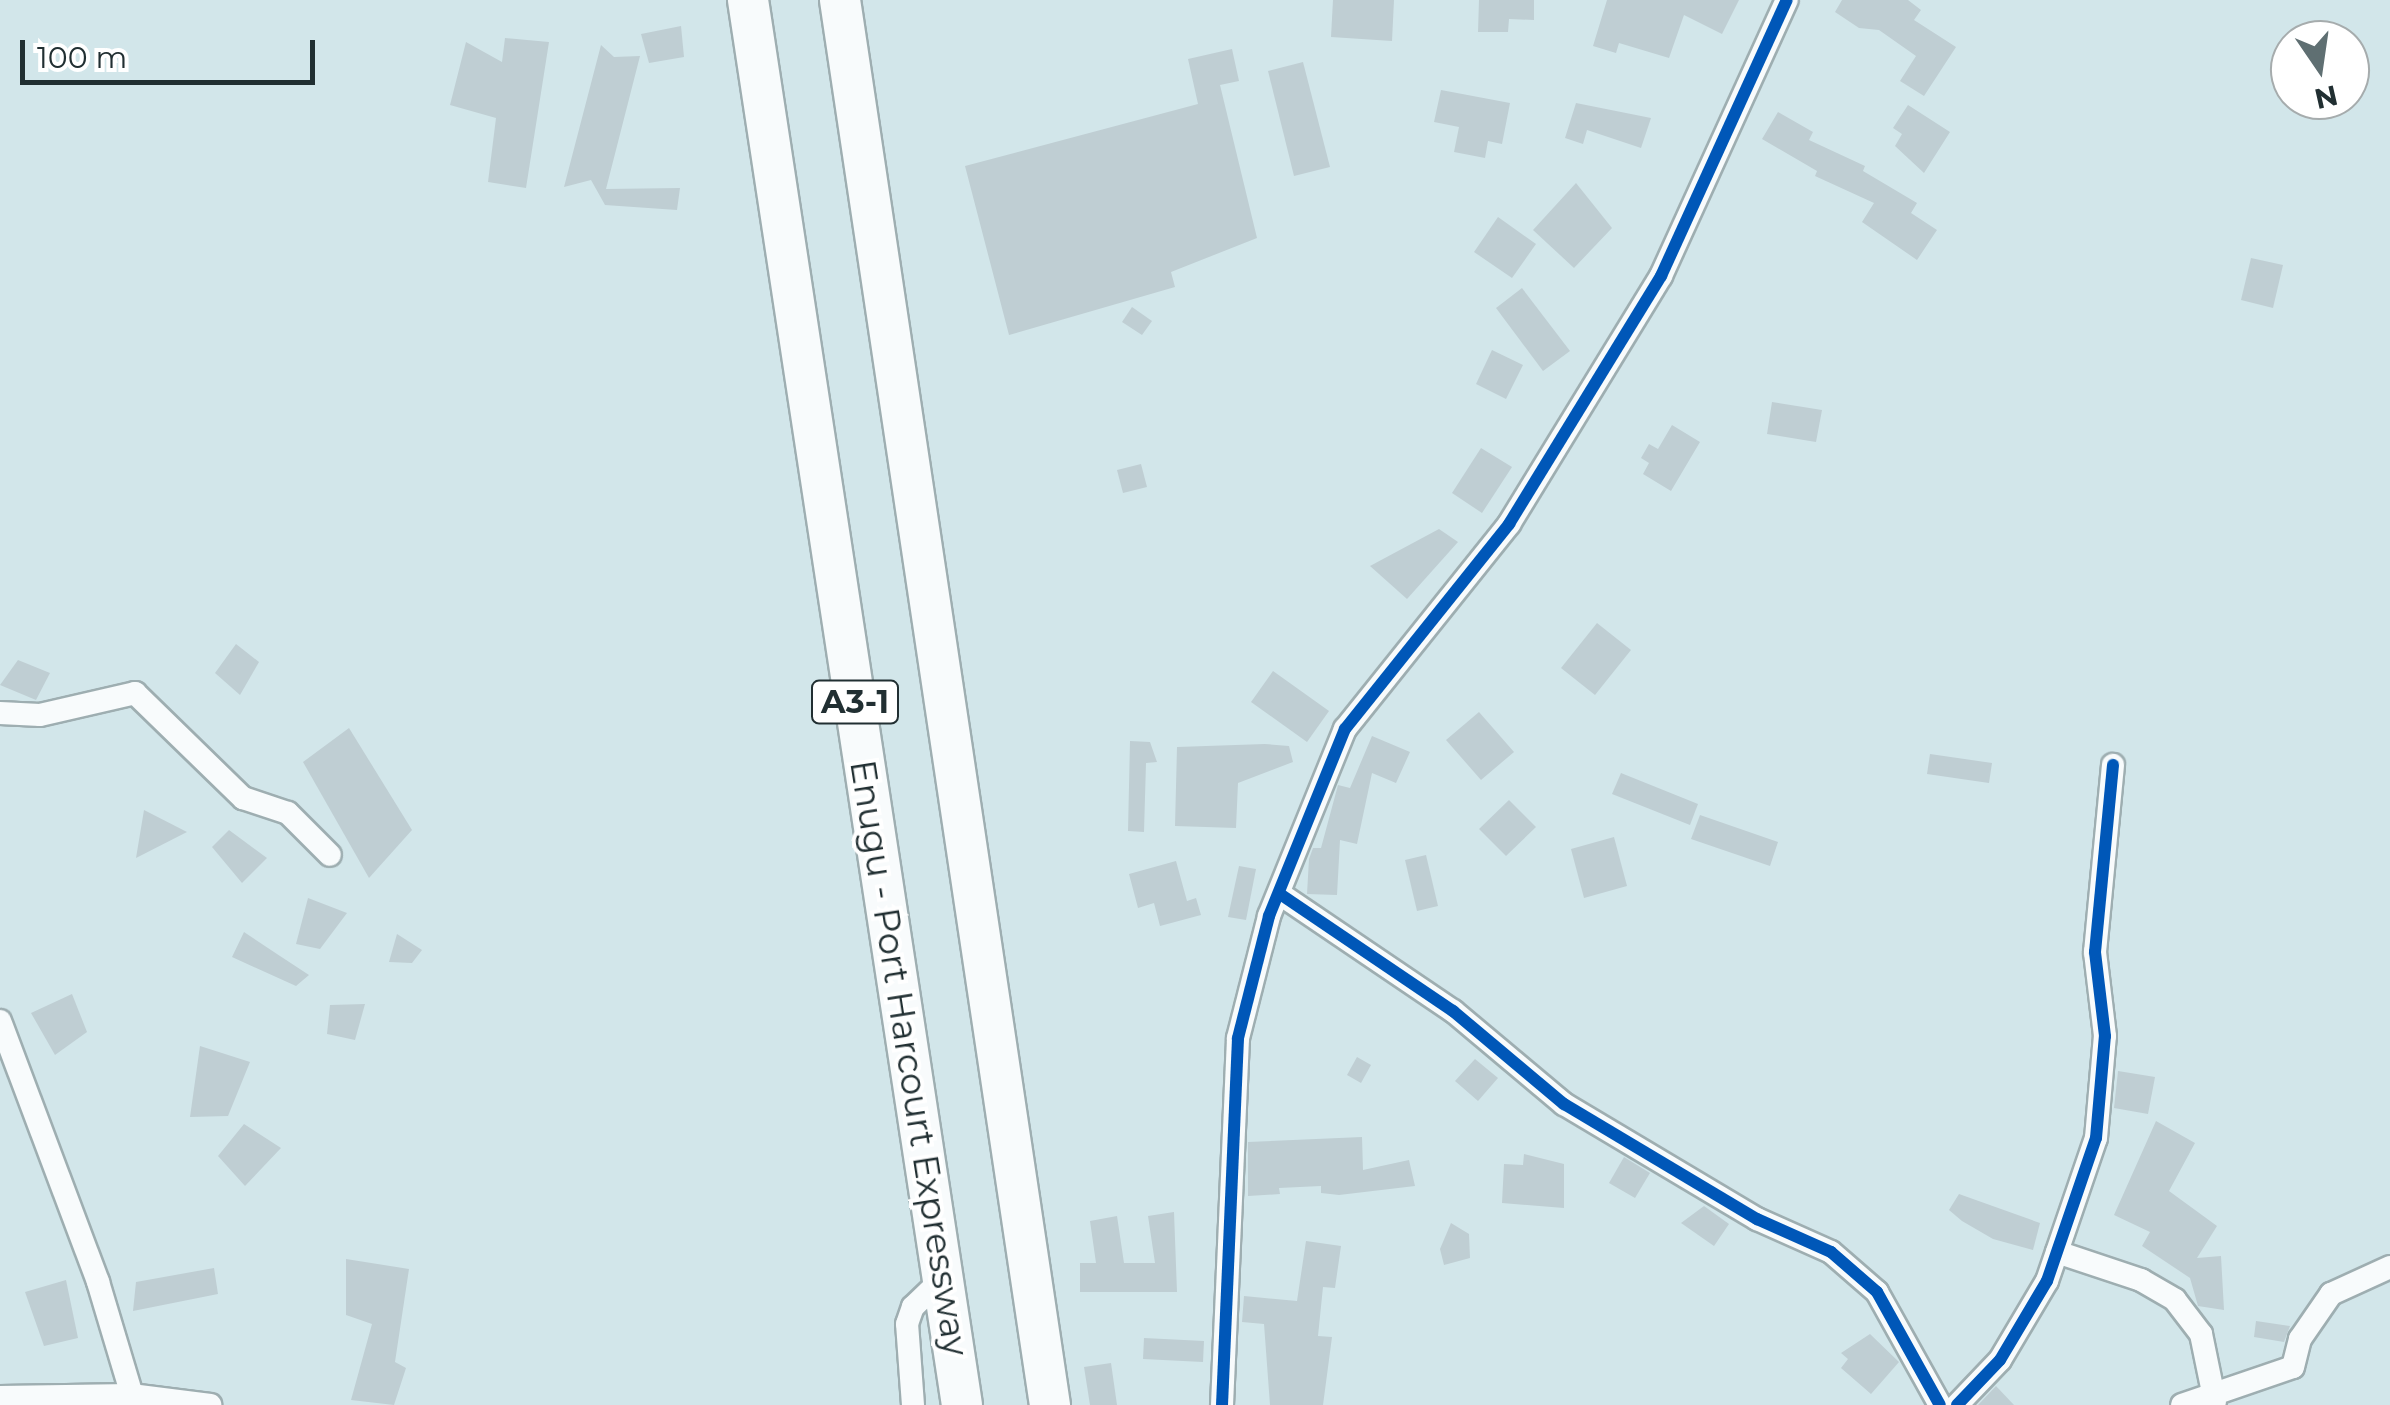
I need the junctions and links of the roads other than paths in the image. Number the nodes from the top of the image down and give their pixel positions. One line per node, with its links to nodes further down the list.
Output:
1 (748, 0): 11 (highway, Enugu - Port Harcourt Expressway / A3-1)
2 (840, 0): 18 (highway, A3-1)
3 (1787, 0): 7 (street)
4 (0, 713): 6 (street)
5 (2113, 765): 9 (street)
6 (330, 855)
7 (1280, 894): 19 (street); 20 (street)
8 (0, 1021): 14 (street)
9 (2057, 1252): 13 (street); 21 (street)
10 (2390, 1267): 13 (street)
11 (943, 1278): 16 (street); 17 (highway, Enugu - Port Harcourt Expressway / A3-1)
12 (0, 1398): 14 (street)
13 (2213, 1399): 22 (street)
14 (133, 1400): 15 (street)
15 (210, 1405)
16 (913, 1405)
17 (962, 1405)
18 (1050, 1405)
19 (1222, 1405)
20 (1940, 1405)
21 (1957, 1405)
22 (2182, 1405)

